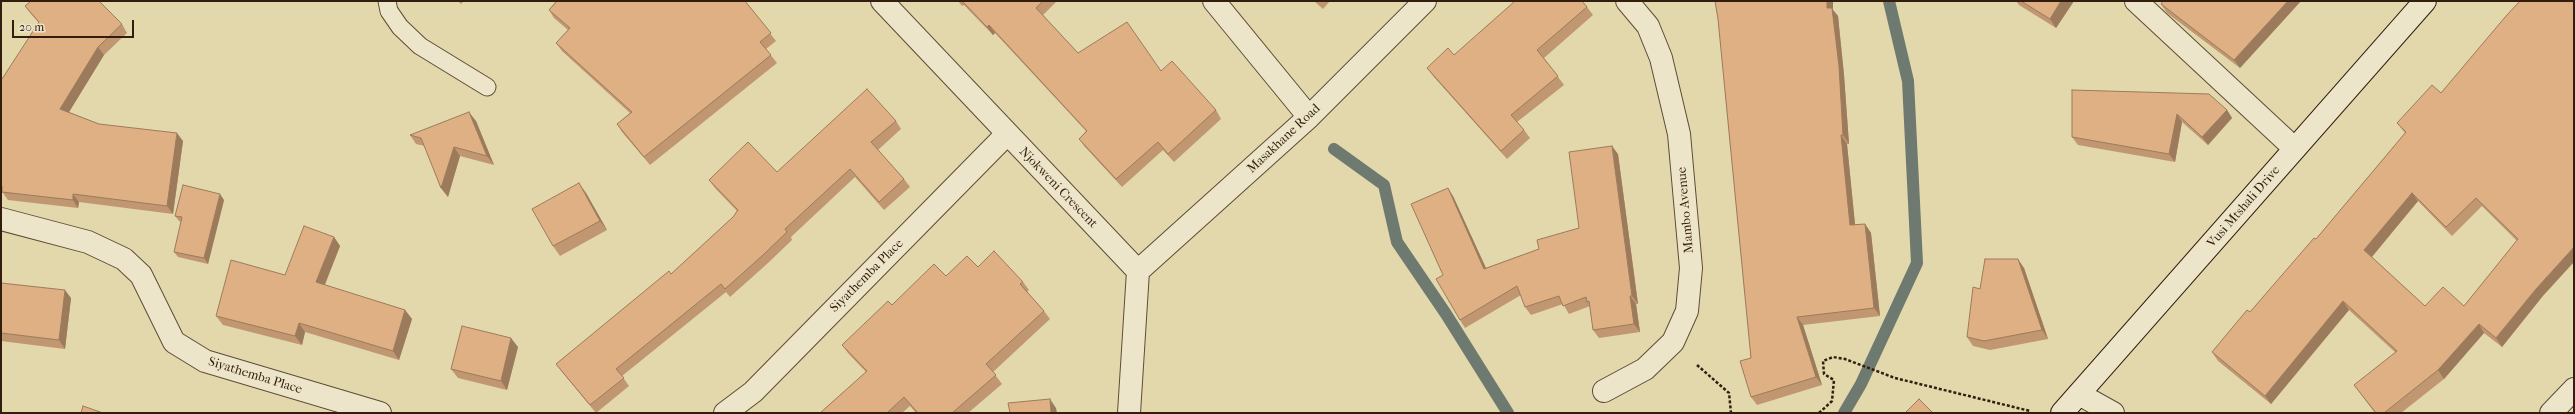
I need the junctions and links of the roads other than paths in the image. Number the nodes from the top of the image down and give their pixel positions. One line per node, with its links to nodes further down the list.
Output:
1 (387, 1): 8 (lane)
2 (882, 1): 10 (street, Njokweni Crescent)
3 (1214, 1): 9 (street)
4 (1425, 1): 9 (street, Masakhane Road)
5 (1627, 1): 15 (street, Mambo Avenue)
6 (2136, 1): 11 (street)
7 (2425, 1): 11 (street, Vusi Mtshali Drive)
8 (487, 87)
9 (1309, 117): 13 (street, Masakhane Road)
10 (1006, 135): 13 (street, Njokweni Crescent); 18 (street, Siyathemba Place)
11 (2294, 148): 16 (street, Vusi Mtshali Drive)
12 (1, 219): 17 (street, Siyathemba Place)
13 (1138, 271): 19 (street)
14 (2574, 389): 22 (street)
15 (1604, 391)
16 (2079, 394): 20 (street, Vusi Mtshali Drive); 21 (street)
17 (380, 413)
18 (725, 413)
19 (1129, 413)
20 (2062, 413)
21 (2114, 413)
22 (2551, 413)

